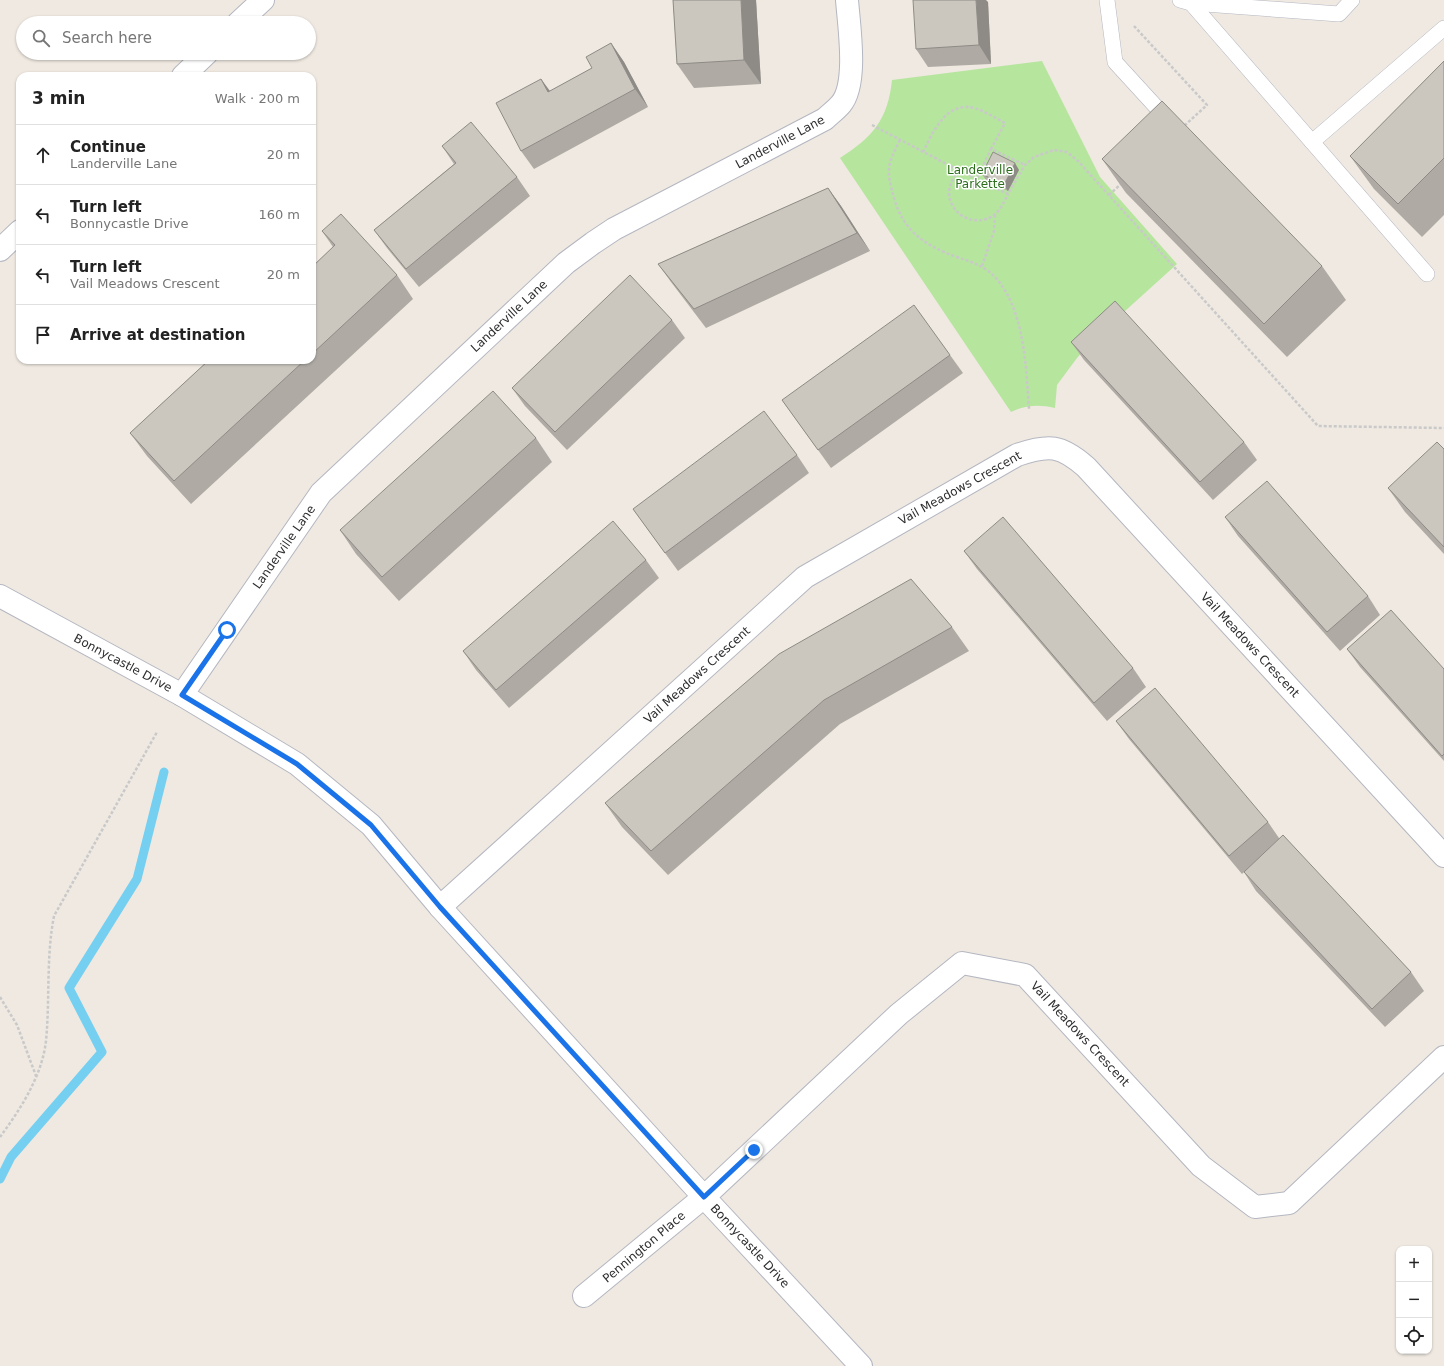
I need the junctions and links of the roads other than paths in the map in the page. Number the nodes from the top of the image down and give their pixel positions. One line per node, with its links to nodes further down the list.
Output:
1 (263, 0): 6 (street)
2 (847, 0): 16 (street, Landerville Lane)
3 (1107, 0): 10 (lane)
4 (1352, 0): 5 (lane)
5 (1186, 2): 11 (lane)
6 (246, 16)
7 (1444, 28): 11 (lane)
8 (200, 60): 9 (street)
9 (187, 72)
10 (1158, 109)
11 (1312, 142): 14 (lane)
12 (16, 235): 13 (street)
13 (0, 250)
14 (1427, 274)
15 (0, 596): 16 (street, Bonnycastle Drive)
16 (182, 695): 18 (street, Bonnycastle Drive)
17 (1444, 856): 18 (street, Vail Meadows Crescent)
18 (440, 907): 20 (street, Bonnycastle Drive)
19 (1444, 1057): 20 (street, Vail Meadows Crescent)
20 (704, 1197): 21 (street, Pennington Place); 22 (street, Bonnycastle Drive)
21 (584, 1296)
22 (861, 1366)

